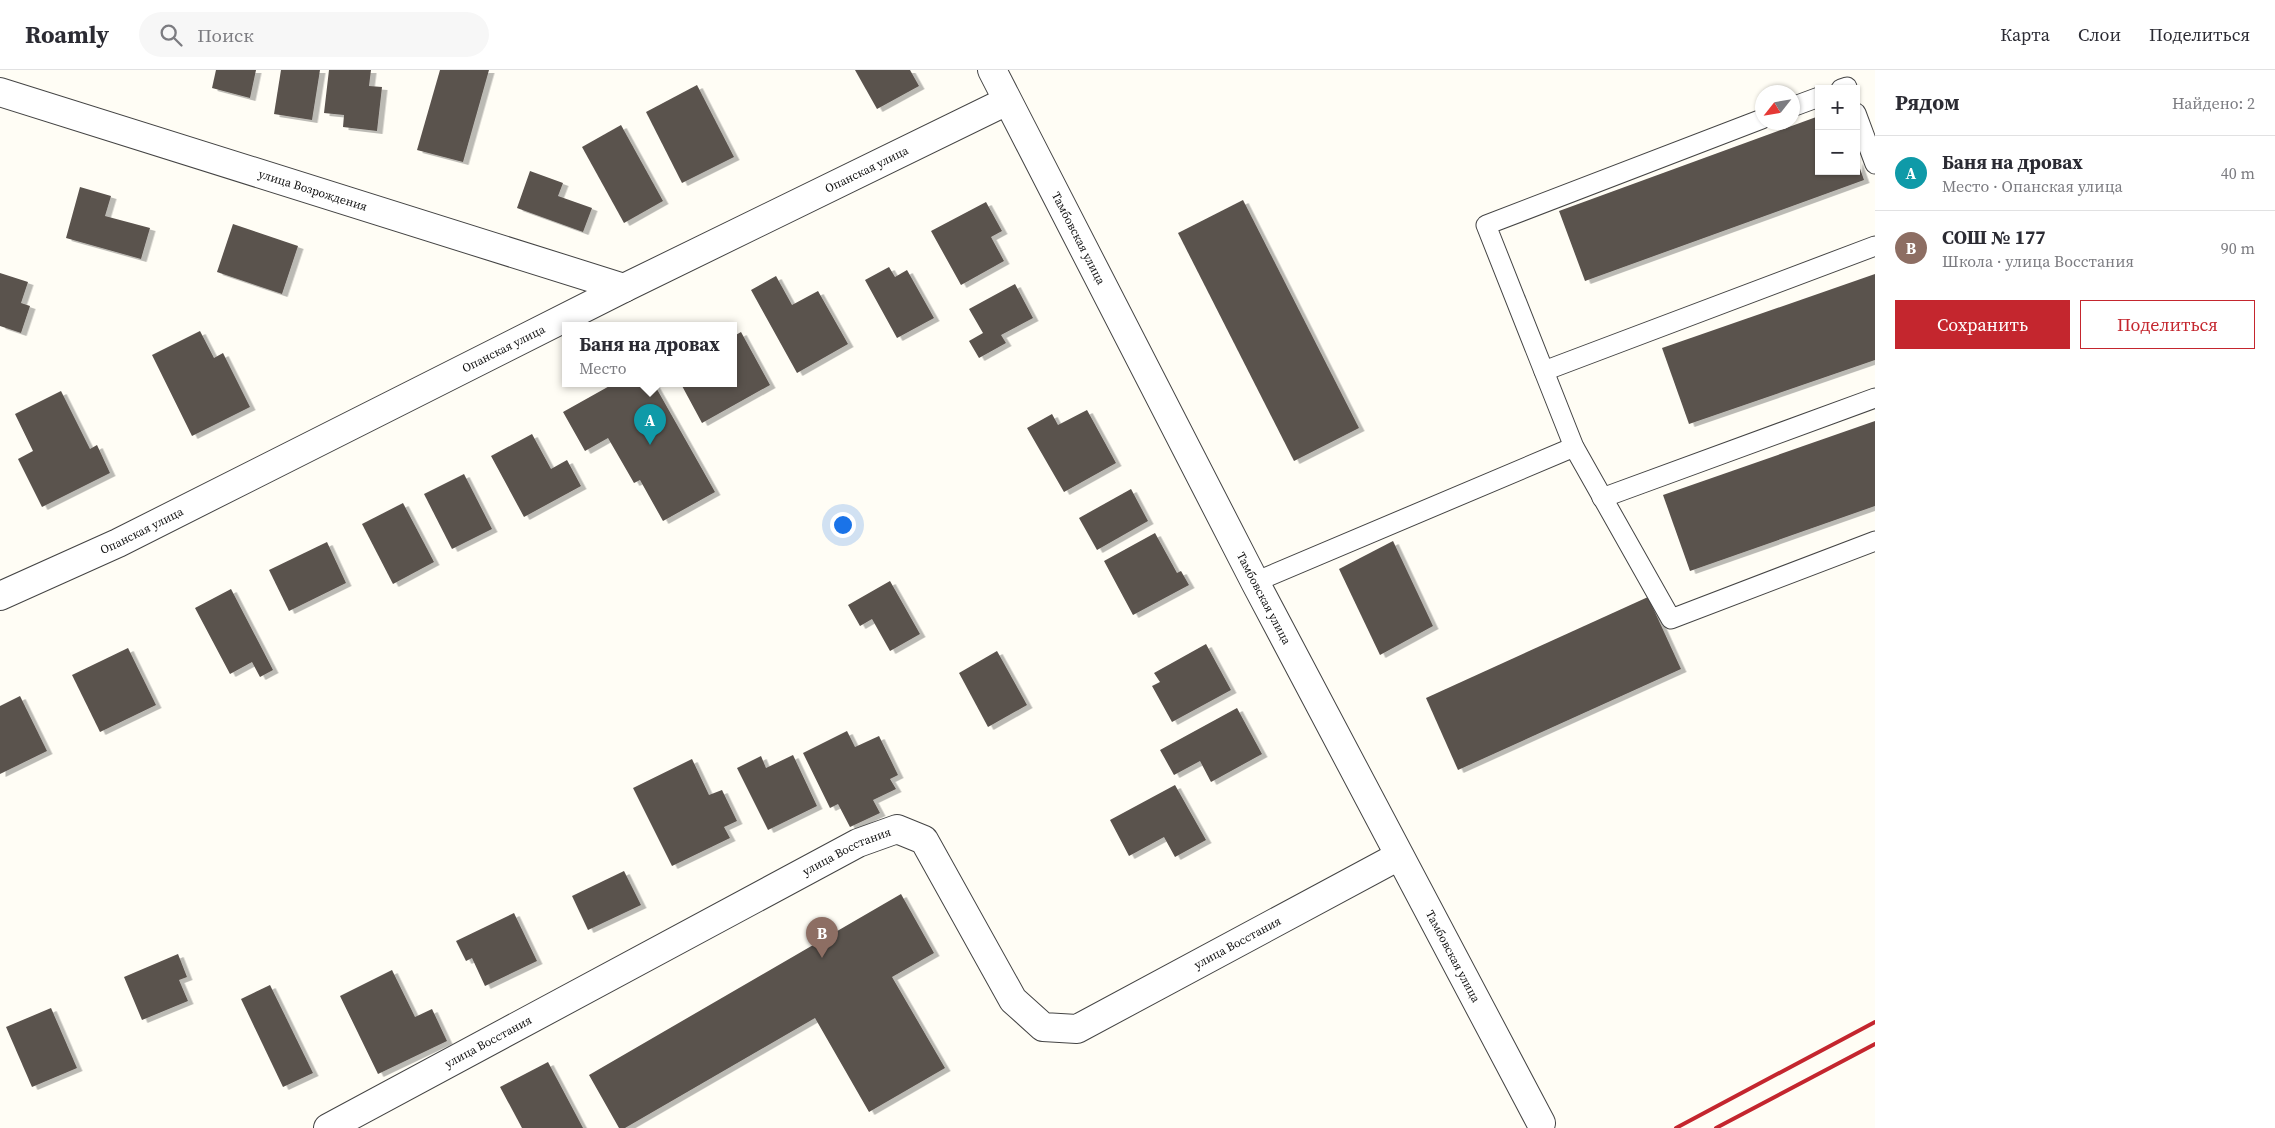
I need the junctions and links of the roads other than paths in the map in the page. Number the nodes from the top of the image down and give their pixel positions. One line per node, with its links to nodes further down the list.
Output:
1 (992, 70): 4 (street, Тамбовская улица)
2 (0, 92): 10 (street, улица Возрождения)
3 (1815, 98): 5 (lane)
4 (1007, 101): 10 (street, Опанская улица); 16 (street, Тамбовская улица)
5 (1800, 104)
6 (1755, 122): 11 (lane)
7 (1860, 124): 8 (lane)
8 (1875, 164)
9 (1875, 246): 11 (lane)
10 (624, 288): 17 (street, Опанская улица)
11 (1544, 371): 13 (lane)
12 (1875, 398): 14 (lane)
13 (1574, 447): 14 (lane); 16 (lane)
14 (1602, 498): 15 (lane)
15 (1875, 541)
16 (1255, 582): 18 (street, Тамбовская улица)
17 (0, 596)
18 (1399, 856): 19 (street, Тамбовская улица); 20 (street, улица Восстания)
19 (1541, 1123)
20 (328, 1128)

